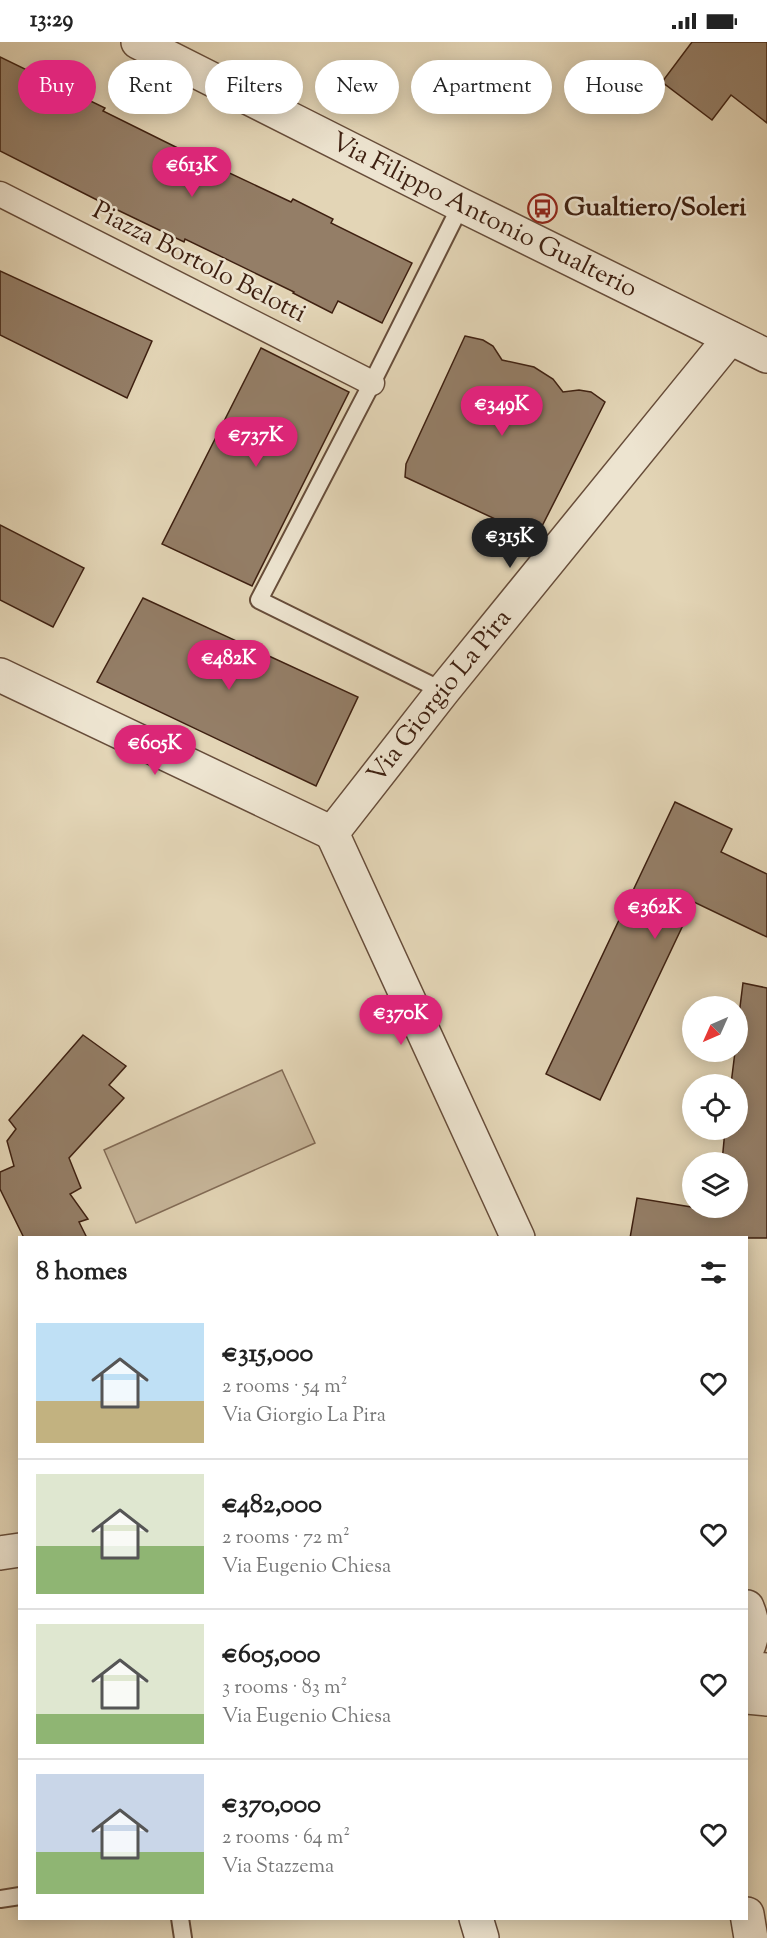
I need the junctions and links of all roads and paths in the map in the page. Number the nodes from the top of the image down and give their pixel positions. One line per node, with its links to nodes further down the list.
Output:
1 (138, 42): 3 (street, Via Filippo Antonio Gualterio)
2 (0, 194): 6 (street, Piazza Bortolo Belotti)
3 (460, 206): 4 (street, Via Filippo Antonio Gualterio); 6 (lane)
4 (730, 338): 5 (street, Via Filippo Antonio Gualterio); 8 (street, Via Giorgio La Pira)
5 (767, 356)
6 (372, 383): 8 (lane)
7 (0, 675): 9 (street)
8 (443, 691): 9 (street, Via Giorgio La Pira)
9 (332, 833): 10 (street)
10 (517, 1236)
11 (18, 1550): 12 (street)
12 (0, 1553)
13 (754, 1612): 14 (street)
14 (748, 1647)
15 (748, 1668): 16 (street)
16 (767, 1671)
17 (748, 1697): 18 (street)
18 (767, 1699)
19 (18, 1896): 20 (lane)
20 (0, 1899)
21 (180, 1920): 24 (lane)
22 (477, 1920): 25 (street)
23 (748, 1920): 26 (street)
24 (183, 1938)
25 (482, 1938)
26 (751, 1938)

